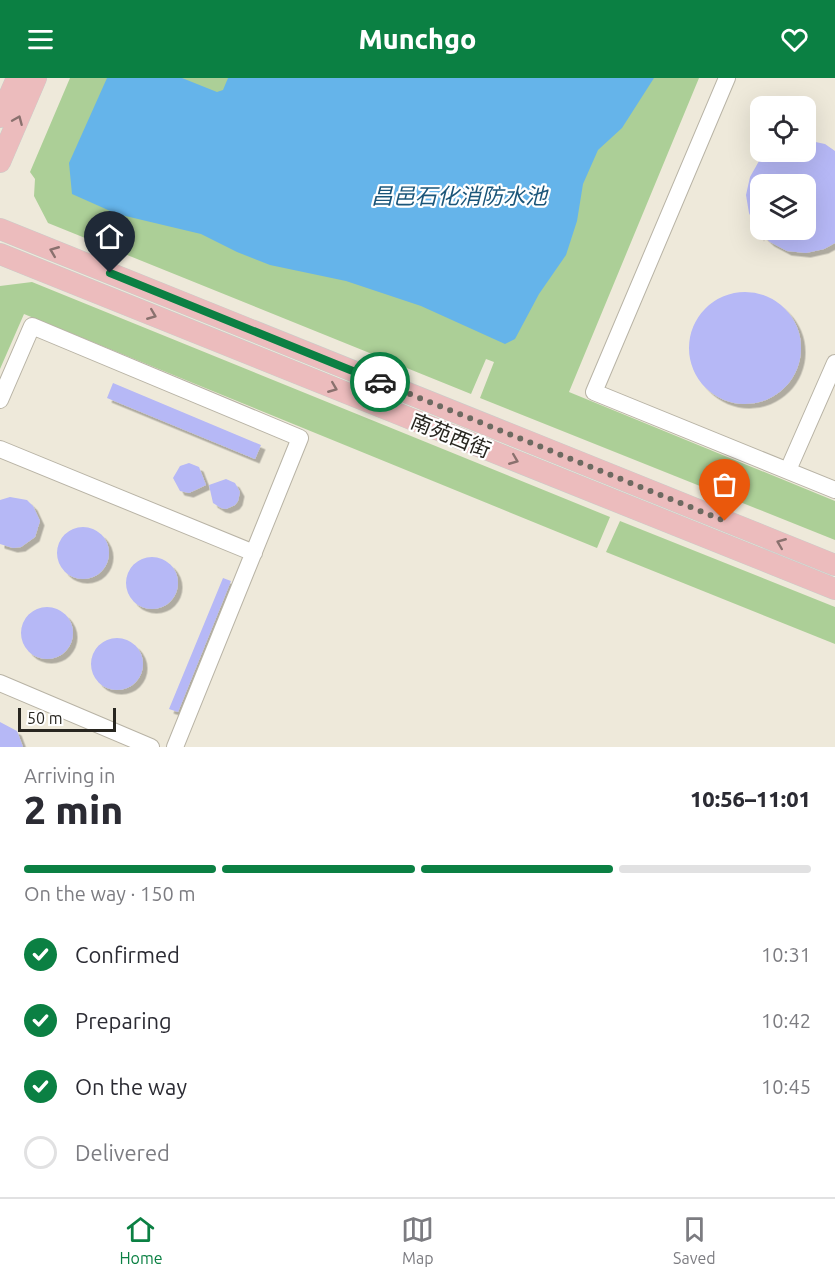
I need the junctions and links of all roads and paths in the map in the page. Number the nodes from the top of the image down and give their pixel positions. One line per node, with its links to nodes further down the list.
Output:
1 (17, 78): 4 (main road)
2 (36, 78): 5 (main road, one-way to 2)
3 (727, 78): 11 (lane)
4 (0, 117)
5 (0, 162)
6 (0, 229): 14 (main road, 南苑西街, one-way to 6)
7 (0, 254): 15 (main road, 南苑西街, one-way to 15)
8 (835, 363): 11 (lane)
9 (0, 400): 13 (lane)
10 (0, 449): 13 (lane)
11 (788, 470): 12 (lane)
12 (835, 490)
13 (254, 553): 18 (lane)
14 (835, 565)
15 (835, 589)
16 (0, 683): 17 (lane)
17 (151, 747)
18 (175, 747)

